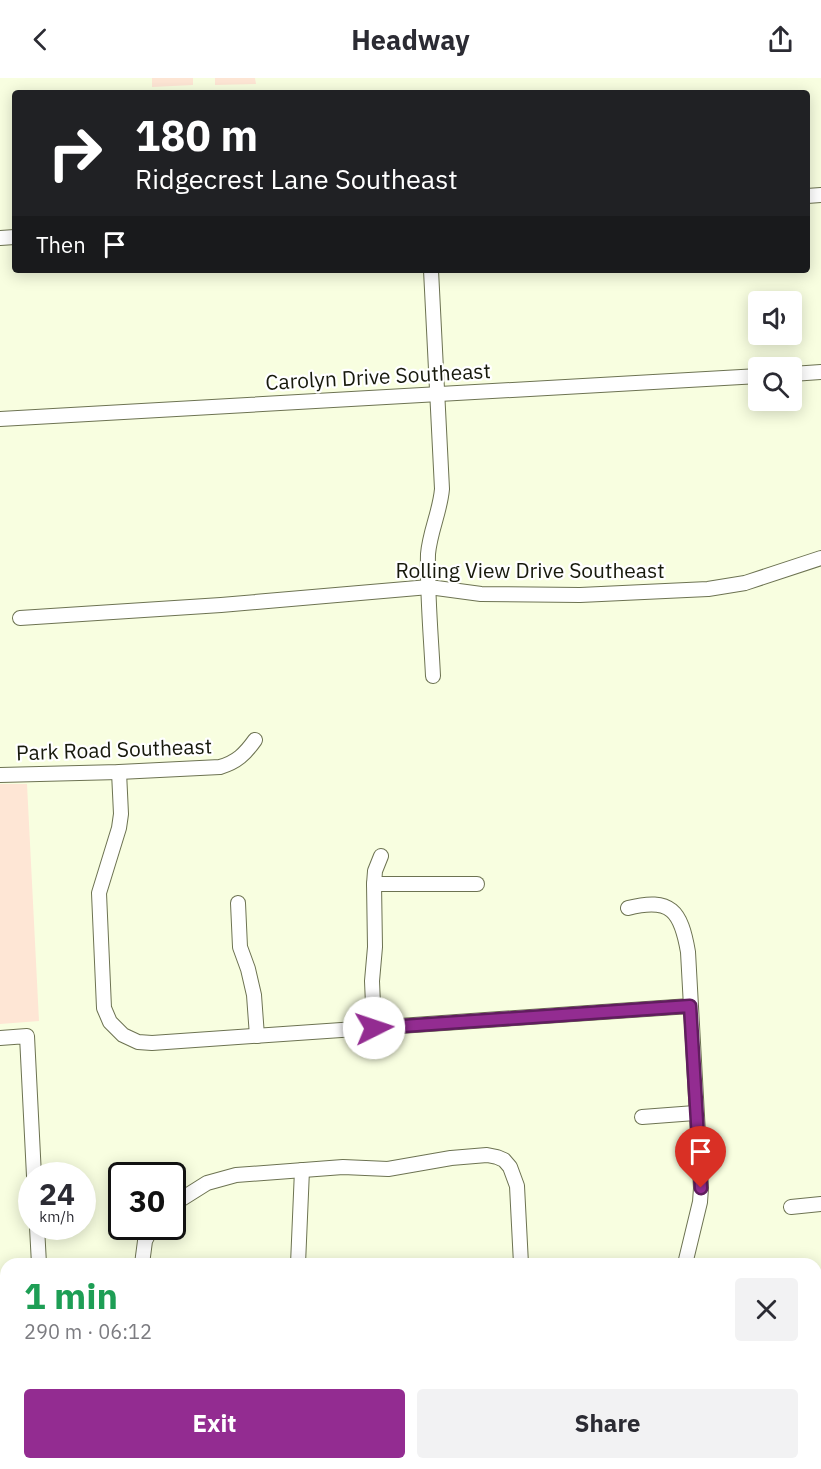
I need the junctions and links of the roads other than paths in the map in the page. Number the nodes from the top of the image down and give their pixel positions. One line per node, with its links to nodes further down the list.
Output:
1 (431, 273): 5 (street)
2 (821, 372): 3 (street)
3 (802, 373)
4 (748, 377): 5 (street, Carolyn Drive Southeast)
5 (437, 393): 6 (street, Carolyn Drive Southeast); 8 (street)
6 (0, 419)
7 (821, 558): 8 (street, Rolling View Drive Southeast)
8 (429, 587): 9 (street, Rolling View Drive Southeast); 10 (street)
9 (20, 618)
10 (433, 676)
11 (255, 740): 12 (street, Park Road Southeast)
12 (119, 772): 13 (street, Park Road Southeast); 21 (street)
13 (0, 775)
14 (381, 856): 15 (street)
15 (374, 884): 16 (street); 20 (street)
16 (477, 884)
17 (238, 903): 21 (street)
18 (628, 908): 19 (street)
19 (690, 1006): 20 (street); 23 (street)
20 (374, 1028): 21 (street)
21 (256, 1036)
22 (0, 1038): 25 (street)
23 (695, 1113): 24 (street); 36 (street)
24 (642, 1117)
25 (33, 1162)
26 (302, 1170): 27 (street); 34 (street); 35 (street)
27 (186, 1195)
28 (821, 1204): 29 (street)
29 (791, 1207)
30 (38, 1240): 32 (street)
31 (146, 1240): 33 (street)
32 (39, 1258)
33 (143, 1258)
34 (298, 1258)
35 (521, 1258)
36 (686, 1258)

